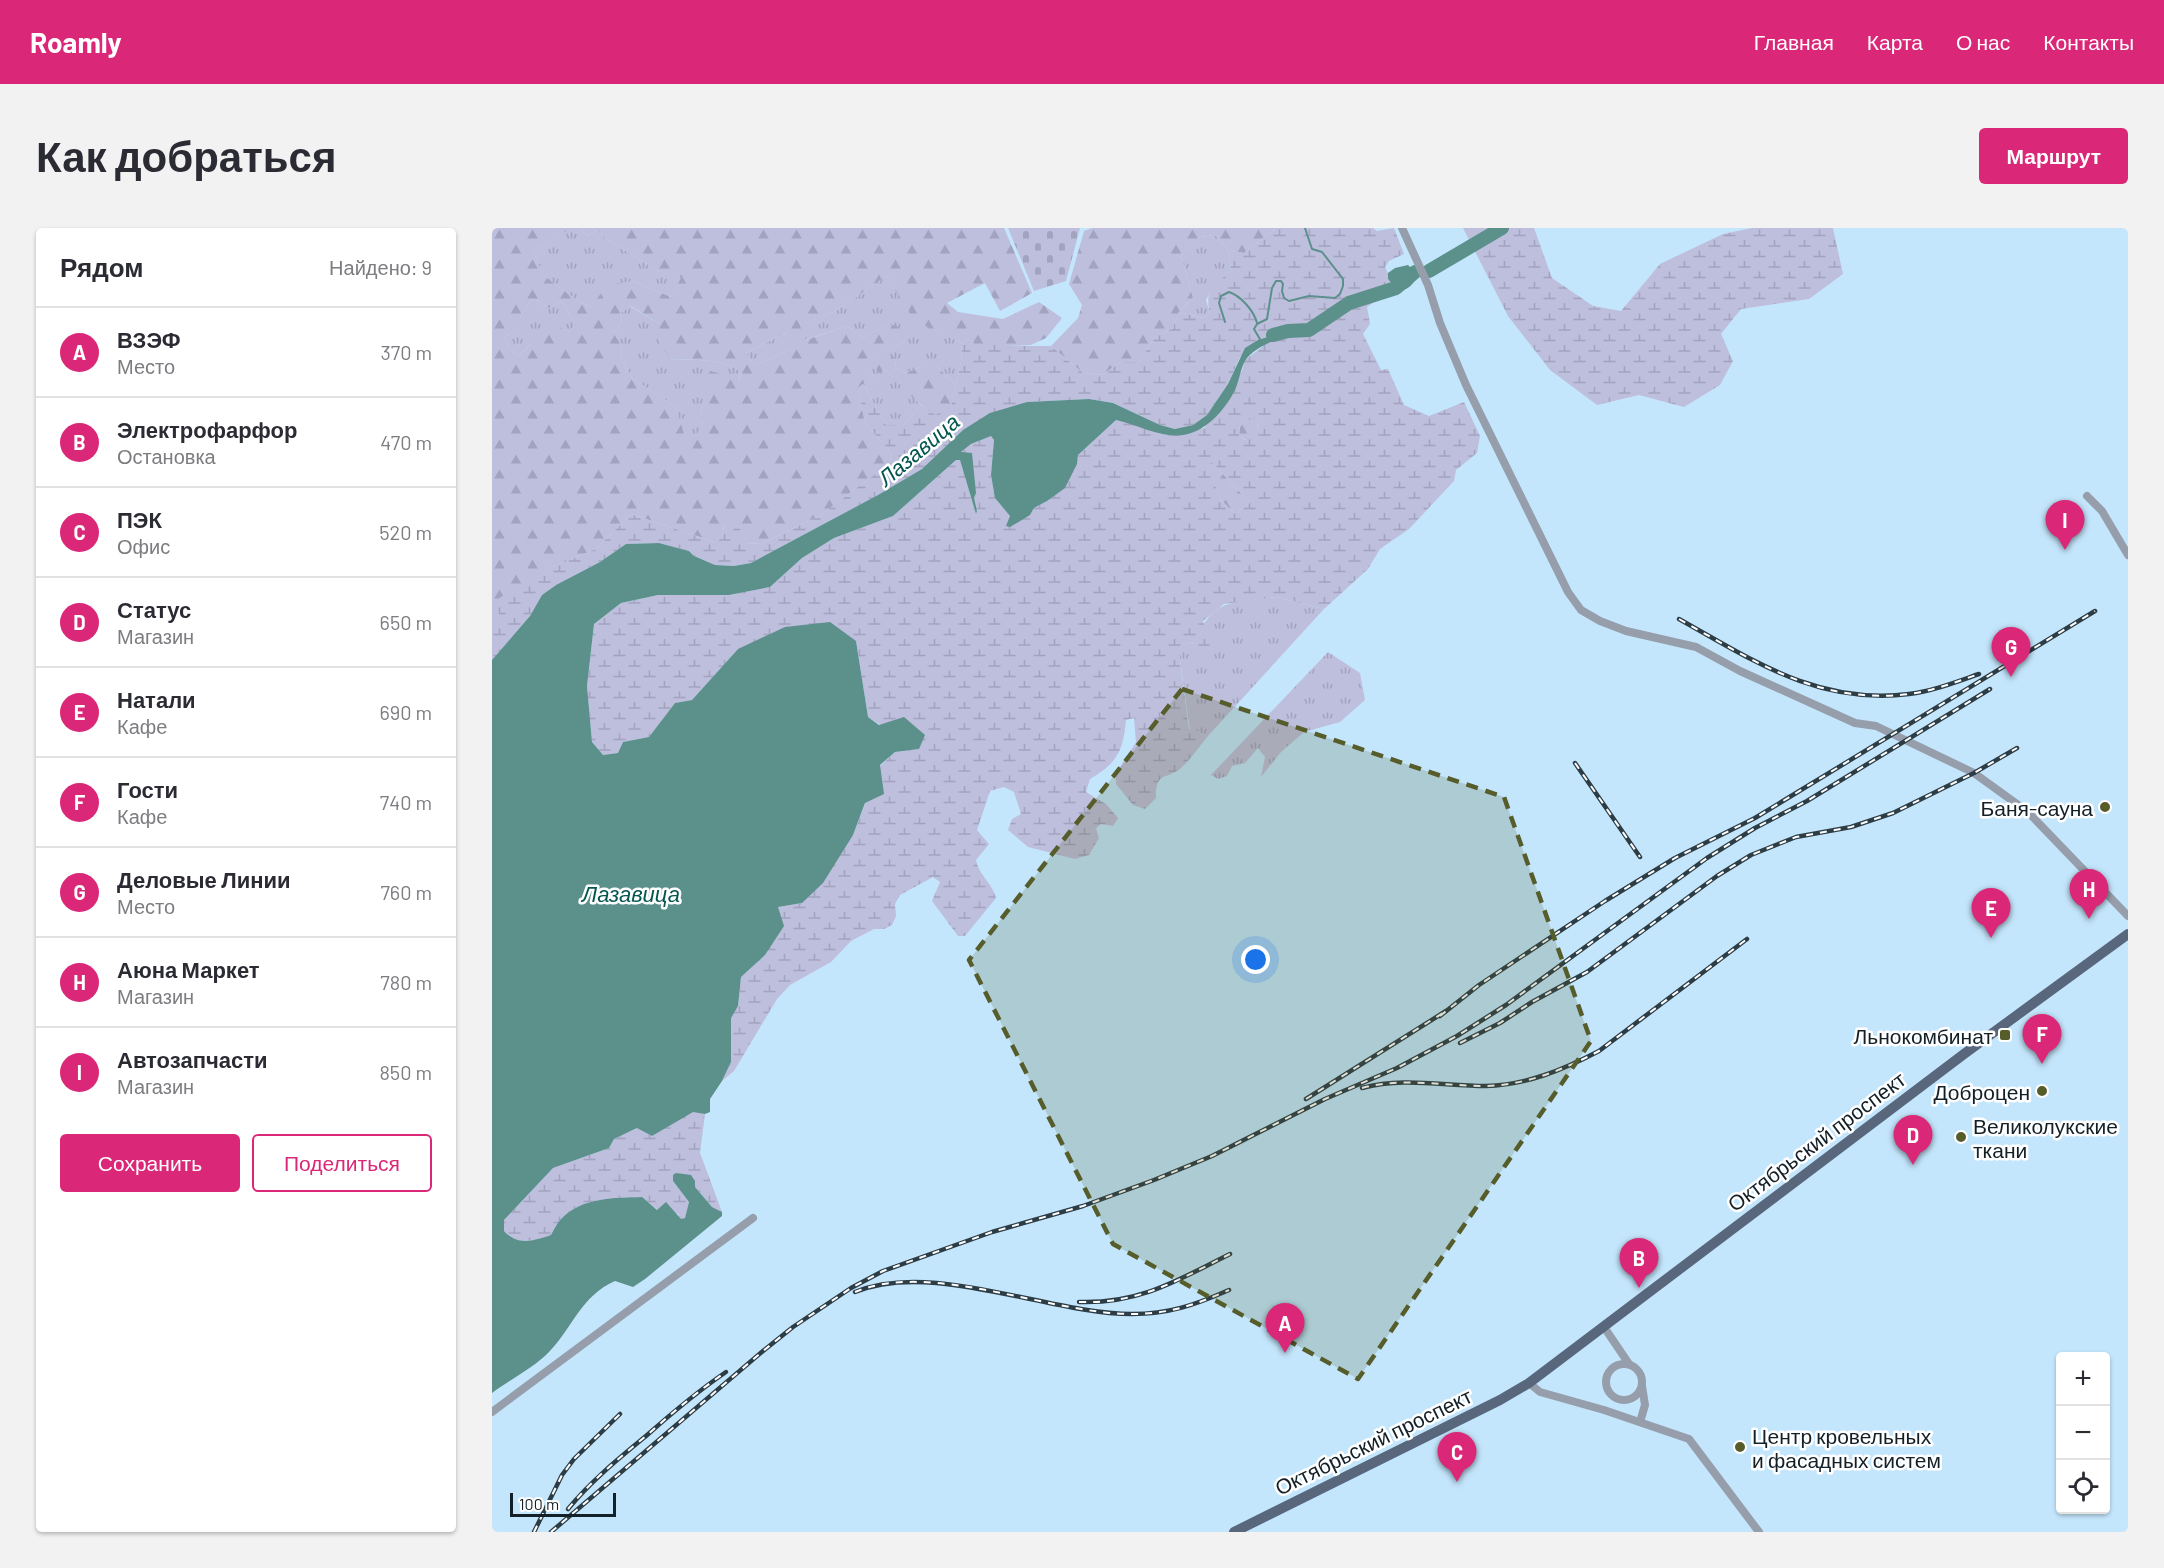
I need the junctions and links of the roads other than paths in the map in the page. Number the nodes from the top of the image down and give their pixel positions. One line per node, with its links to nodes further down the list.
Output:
1 (1402, 228): 4 (street)
2 (2087, 496): 3 (street)
3 (2128, 555)
4 (2128, 916)
5 (2128, 934): 7 (main road, Октябрьский проспект)
6 (753, 1218): 11 (street)
7 (1604, 1327): 8 (street); 9 (main road, Октябрьский проспект)
8 (1629, 1364): 10 (street); 10 (street)
9 (1529, 1383): 12 (street); 13 (main road, Октябрьский проспект)
10 (1642, 1386): 12 (street)
11 (492, 1412)
12 (1640, 1422): 14 (street)
13 (1234, 1532)
14 (1758, 1532)

